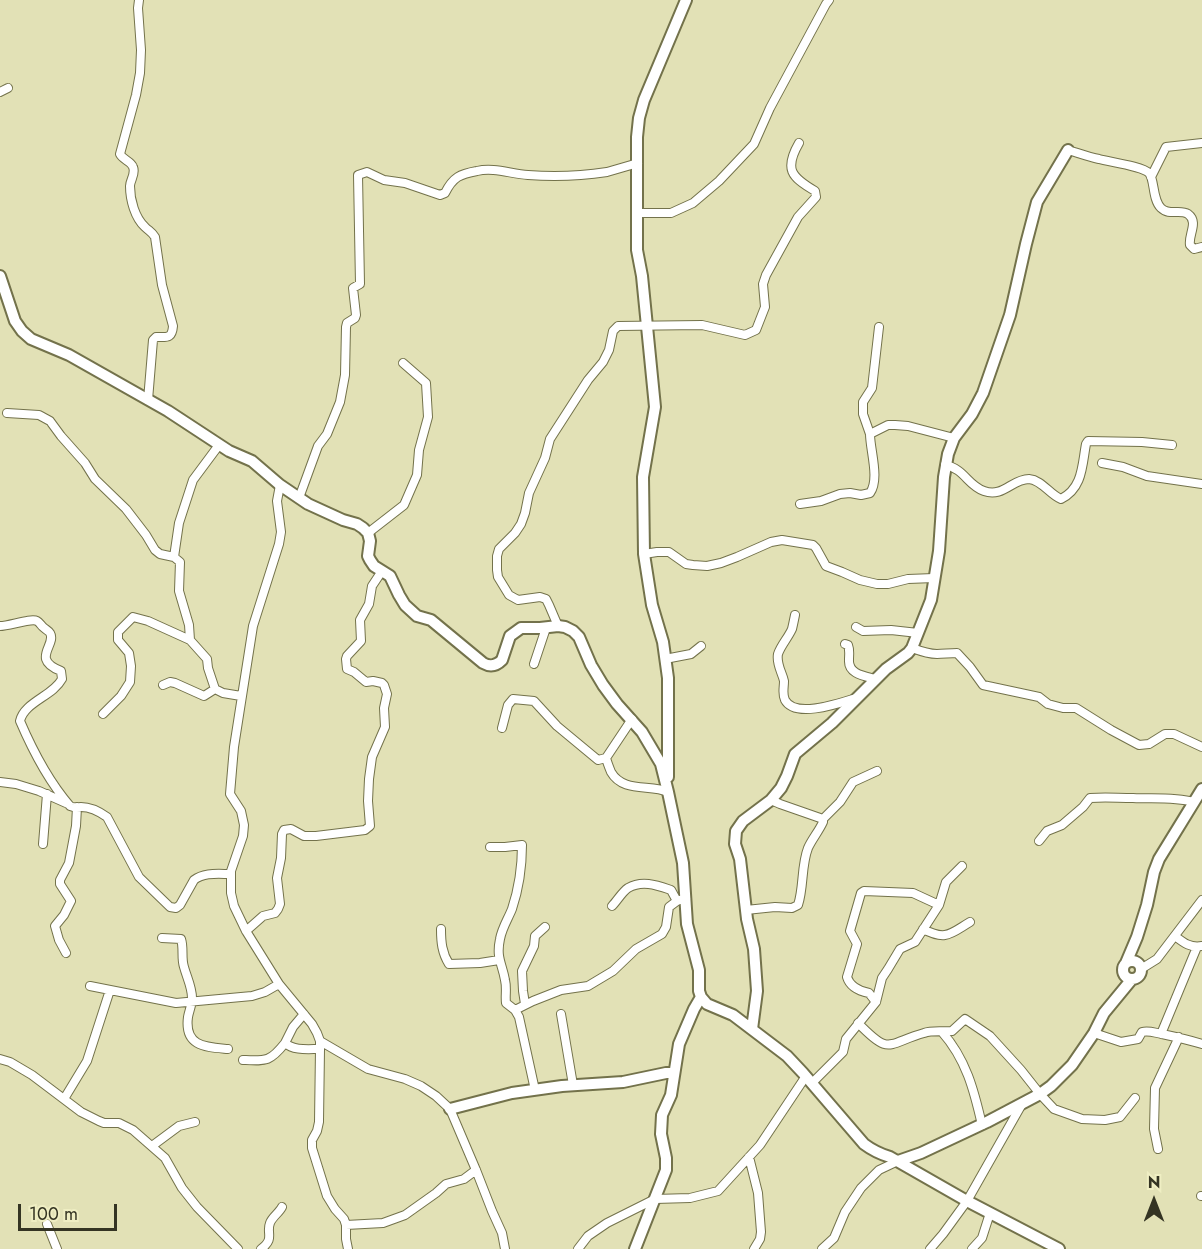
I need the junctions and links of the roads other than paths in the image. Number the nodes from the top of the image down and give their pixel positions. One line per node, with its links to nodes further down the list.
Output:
1 (139, 0): 18 (street)
2 (686, 0): 9 (street)
3 (829, 0): 11 (street)
4 (8, 88): 5 (street)
5 (0, 92)
6 (799, 143): 15 (street)
7 (1202, 143): 10 (street)
8 (1068, 150): 10 (street); 21 (street)
9 (638, 163): 11 (street); 28 (street)
10 (1151, 177): 12 (street)
11 (637, 213): 15 (street)
12 (1202, 247)
13 (0, 276): 14 (street)
14 (3, 294): 18 (street)
15 (648, 325): 31 (street); 37 (street)
16 (879, 327): 20 (street)
17 (403, 363): 30 (street)
18 (148, 400): 22 (street)
19 (7, 413): 32 (street)
20 (870, 434): 21 (street); 29 (street)
21 (954, 438): 25 (street)
22 (219, 445): 27 (street); 32 (street)
23 (1172, 445): 25 (street)
24 (1102, 463): 26 (street)
25 (945, 465): 34 (street)
26 (1202, 483)
27 (280, 485): 28 (street); 49 (street)
28 (299, 498): 30 (street)
29 (800, 504)
30 (368, 533): 33 (street)
31 (644, 554): 34 (street); 44 (street)
32 (174, 557): 40 (street)
33 (382, 571): 37 (street); 80 (street)
34 (934, 578): 39 (street)
35 (795, 615): 50 (street)
36 (0, 626): 63 (street)
37 (552, 627): 45 (street); 52 (street)
38 (856, 627): 39 (street)
39 (918, 633): 43 (street)
40 (190, 640): 48 (street); 51 (street)
41 (845, 644): 46 (street)
42 (701, 646): 44 (street)
43 (912, 648): 46 (street); 54 (street)
44 (665, 659): 59 (street)
45 (534, 664)
46 (875, 679): 50 (street)
47 (163, 685): 48 (street)
48 (215, 689): 49 (street)
49 (241, 696): 70 (street)
50 (857, 698): 61 (street)
51 (103, 714)
52 (632, 719): 55 (street); 59 (street)
53 (502, 728): 55 (street)
54 (1202, 747)
55 (606, 758): 59 (street)
56 (877, 771): 65 (street)
57 (0, 782): 60 (street)
58 (1202, 789): 62 (street)
59 (668, 792): 71 (street)
60 (47, 794): 63 (street); 67 (street)
61 (771, 800): 65 (street); 75 (street)
62 (1194, 802): 66 (street); 86 (street)
63 (67, 803): 64 (street)
64 (77, 807): 70 (street); 84 (street)
65 (824, 819): 75 (street)
66 (1039, 841)
67 (43, 844)
68 (490, 847): 85 (street)
69 (962, 866): 73 (street)
70 (231, 874): 80 (street)
71 (681, 900): 74 (street); 92 (street); 95 (street)
72 (1202, 900): 81 (street)
73 (939, 905): 79 (street); 94 (street)
74 (612, 906)
75 (746, 910): 100 (street)
76 (970, 922): 79 (street)
77 (545, 927): 95 (street)
78 (441, 929): 85 (street)
79 (923, 929): 94 (street)
80 (246, 931): 89 (street)
81 (1175, 936): 83 (street); 87 (street)
82 (162, 938): 93 (street)
83 (1199, 946): 103 (street)
84 (66, 953)
85 (499, 960): 96 (street)
86 (1126, 963): 87 (street); 88 (street)
87 (1141, 969): 88 (street)
88 (1132, 979): 102 (street)
89 (279, 984): 93 (street); 97 (street)
90 (90, 986): 91 (street)
91 (110, 990): 93 (street); 117 (street)
92 (701, 998): 100 (street); 111 (street)
93 (192, 1001): 108 (street)
94 (876, 1002): 99 (street)
95 (525, 1004): 96 (street)
96 (515, 1010): 114 (street)
97 (304, 1014): 105 (street); 107 (street)
98 (561, 1014): 113 (street)
99 (858, 1023): 101 (street); 112 (street)
100 (752, 1029): 112 (street)
101 (942, 1032): 115 (street); 121 (street)
102 (1094, 1033): 103 (street); 115 (street)
103 (1161, 1034): 104 (street)
104 (1179, 1037): 106 (street); 123 (street)
105 (285, 1042): 107 (street); 110 (street)
106 (1202, 1044)
107 (320, 1045): 119 (street); 132 (street)
108 (228, 1049)
109 (0, 1059): 117 (street)
110 (243, 1060)
111 (674, 1073): 113 (street); 127 (street)
112 (809, 1080): 124 (street); 125 (street)
113 (573, 1085): 114 (street)
114 (535, 1090): 119 (street)
115 (1040, 1094): 116 (street); 118 (street)
116 (1135, 1098)
117 (64, 1100): 122 (street)
118 (1022, 1103): 121 (street); 128 (street)
119 (450, 1109): 126 (street)
120 (195, 1122): 122 (street)
121 (981, 1125): 125 (street)
122 (152, 1146): 134 (street)
123 (1158, 1149)
124 (749, 1157): 127 (street); 140 (street)
125 (897, 1161): 128 (street); 141 (street)
126 (476, 1170): 132 (street); 137 (street)
127 (655, 1199): 138 (street); 139 (street)
128 (967, 1202): 130 (street); 142 (street)
129 (282, 1207): 135 (street)
130 (990, 1213): 143 (street); 144 (street)
131 (47, 1224): 133 (street)
132 (346, 1225): 136 (street)
133 (57, 1249)
134 (238, 1249)
135 (261, 1249)
136 (348, 1249)
137 (505, 1249)
138 (578, 1249)
139 (635, 1249)
140 (754, 1249)
141 (822, 1249)
142 (930, 1249)
143 (972, 1249)
144 (1058, 1249)

